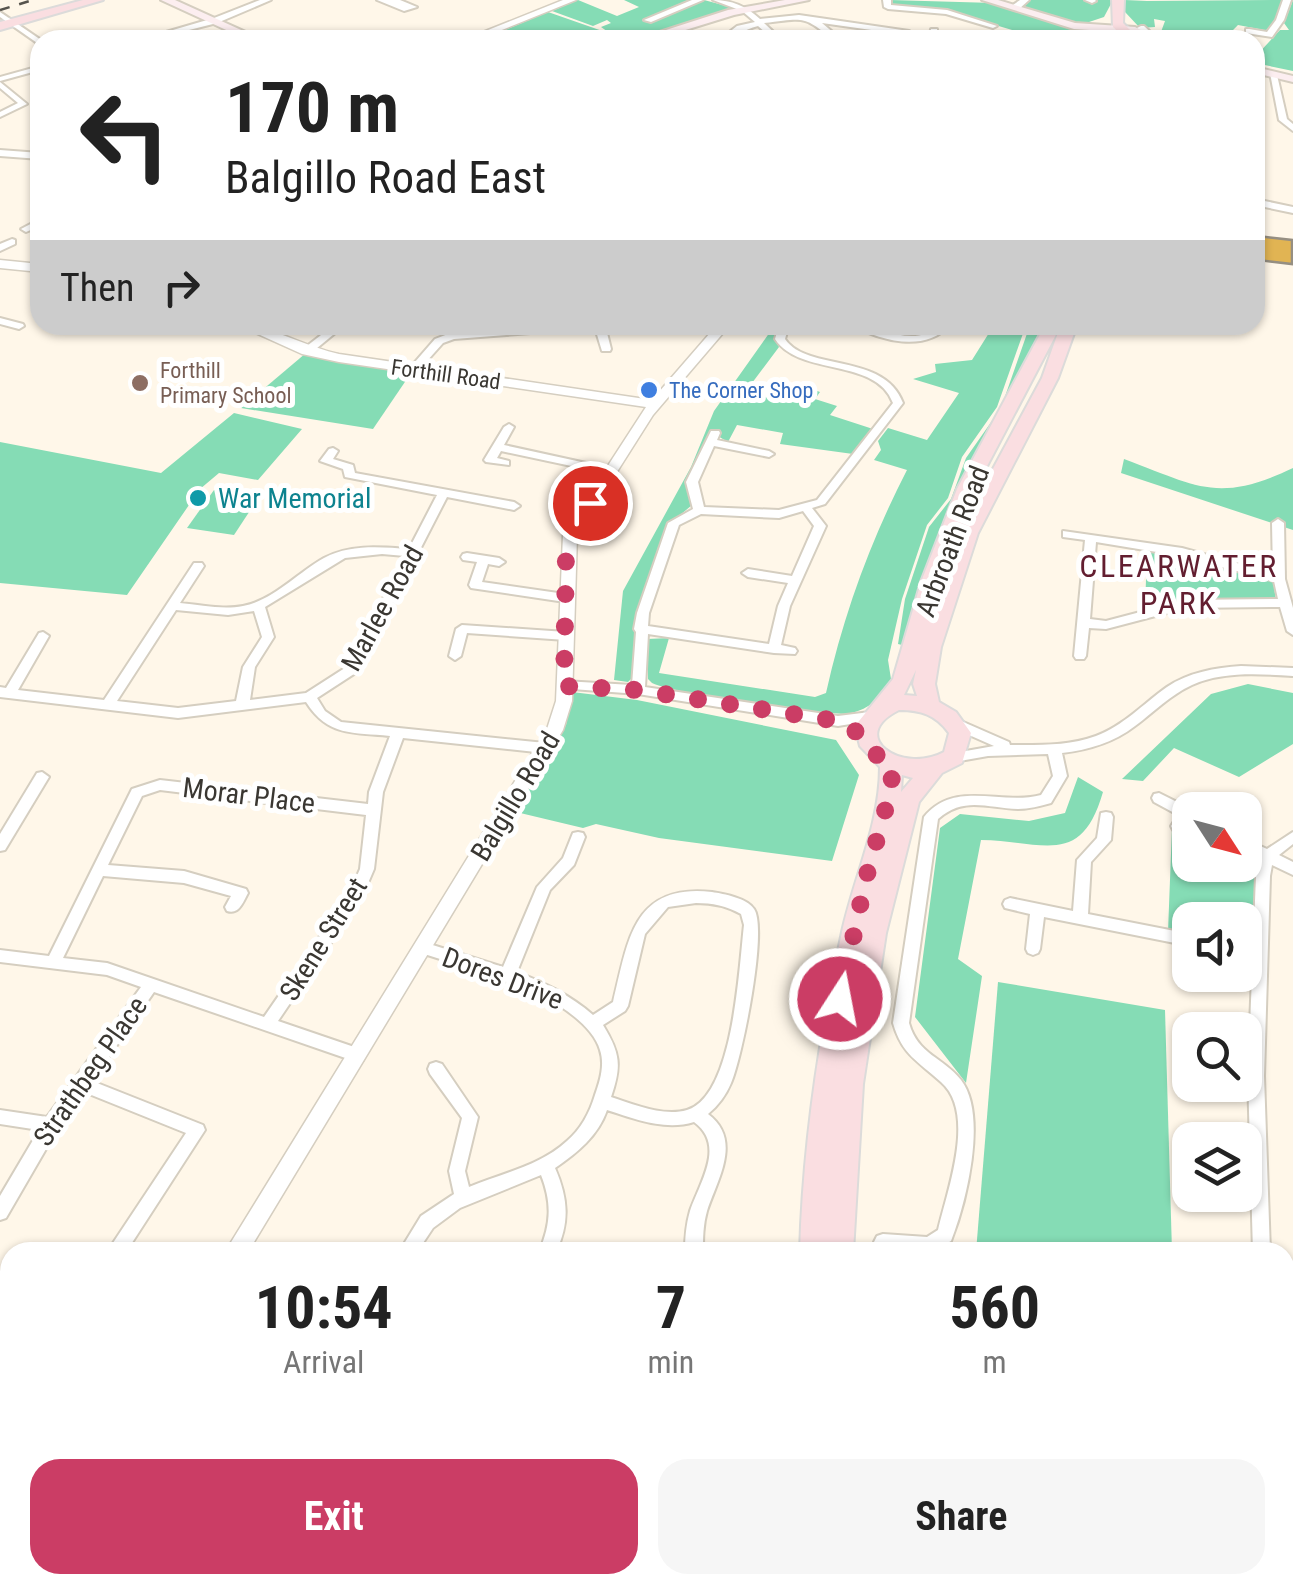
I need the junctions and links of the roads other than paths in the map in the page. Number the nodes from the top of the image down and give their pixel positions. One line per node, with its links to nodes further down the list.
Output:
1 (96, 0): 17 (main road)
2 (166, 0): 18 (main road)
3 (267, 0): 18 (street)
4 (382, 0): 5 (street)
5 (393, 0)
6 (571, 0): 28 (street)
7 (698, 0): 16 (street)
8 (717, 0): 15 (street)
9 (804, 0): 13 (main road)
10 (887, 0): 21 (street)
11 (987, 0): 14 (main road)
12 (1287, 0): 23 (street)
13 (793, 1): 15 (main road)
14 (1020, 4): 24 (main road)
15 (745, 9): 19 (street); 29 (main road)
16 (656, 19)
17 (4, 21): 36 (street)
18 (213, 21): 26 (street); 27 (main road)
19 (759, 22): 20 (street); 30 (street); 31 (street)
20 (817, 22): 32 (street); 33 (street)
21 (993, 26)
22 (1131, 26): 24 (main road); 24 (main road)
23 (1277, 26): 25 (street); 35 (street)
24 (1094, 28): 34 (street)
25 (1288, 28)
26 (178, 30)
27 (234, 30)
28 (494, 30)
29 (675, 30)
30 (737, 30)
31 (767, 30)
32 (826, 30)
33 (868, 30)
34 (1096, 30)
35 (1265, 34)
36 (30, 37)
37 (30, 71): 41 (street)
38 (1265, 72): 39 (main road)
39 (1273, 74): 40 (main road); 43 (street)
40 (1293, 77)
41 (0, 81): 42 (street)
42 (0, 114)
43 (1293, 128)
44 (0, 153): 45 (street)
45 (30, 155)
46 (1265, 204): 47 (street)
47 (1293, 210)
48 (30, 227): 49 (street)
49 (26, 229)
50 (12, 242): 51 (street)
51 (0, 248)
52 (0, 264): 53 (street)
53 (30, 267)
54 (0, 321): 55 (street)
55 (19, 326)
56 (268, 335): 67 (street, Forthill Road)
57 (327, 335): 67 (street)
58 (458, 335): 68 (street)
59 (602, 335): 66 (street)
60 (715, 335): 69 (street, Balgillo Road)
61 (781, 335): 78 (street)
62 (894, 335): 63 (street)
63 (936, 335)
64 (1049, 335): 110 (main road, Arbroath Road)
65 (1065, 335): 109 (main road, Arbroath Road)
66 (606, 349)
67 (307, 351): 68 (street, Forthill Road)
68 (413, 370): 69 (street, Forthill Road)
69 (654, 404): 75 (street, Balgillo Road)
70 (509, 427): 71 (street)
71 (498, 447): 74 (street); 75 (street)
72 (334, 451): 76 (street)
73 (769, 454): 79 (street)
74 (505, 463)
75 (609, 471): 89 (street, Balgillo Road)
76 (444, 492): 77 (street); 83 (street, Marlee Road)
77 (514, 506)
78 (807, 509): 79 (street); 88 (street)
79 (699, 510): 94 (street)
80 (1278, 522): 87 (street)
81 (1067, 534): 82 (street)
82 (1091, 538): 87 (street); 93 (street)
83 (413, 553): 92 (street); 106 (street, Marlee Road)
84 (468, 557): 89 (street)
85 (198, 566): 91 (street)
86 (748, 573): 88 (street)
87 (1279, 579): 90 (street)
88 (796, 580): 98 (street)
89 (565, 598): 97 (street, Balgillo Road)
90 (1283, 603): 93 (street); 95 (street)
91 (175, 606): 92 (street); 107 (street)
92 (258, 606): 108 (street)
93 (1084, 623): 101 (street)
94 (640, 629): 98 (street); 104 (street)
95 (1293, 631)
96 (44, 636): 105 (street)
97 (566, 636): 100 (street); 103 (street, Balgillo Road)
98 (774, 649): 99 (street)
99 (791, 651)
100 (455, 656)
101 (1080, 656)
102 (1293, 672): 115 (street)
103 (564, 686): 104 (street); 114 (street, Balgillo Road)
104 (638, 690): 110 (street)
105 (5, 693): 107 (street, Marlee Road)
106 (309, 697): 108 (street, Marlee Road); 112 (street)
107 (110, 704): 108 (street, Marlee Road)
108 (242, 706)
109 (930, 706): 110 (main road); 111 (main road)
110 (874, 720): 117 (main road)
111 (956, 724): 113 (street); 116 (main road)
112 (398, 734): 114 (street); 121 (street, Skene Street)
113 (1009, 747): 115 (street); 116 (street)
114 (546, 748): 136 (street, Balgillo Road)
115 (1054, 749): 162 (street)
116 (944, 762): 117 (main road); 161 (main road)
117 (891, 764): 160 (main road)
118 (42, 777): 125 (street)
119 (1159, 798): 120 (street)
120 (1172, 808)
121 (372, 810): 129 (street, Morar Place); 144 (street, Skene Street)
122 (1106, 818): 134 (street)
123 (578, 838): 140 (street)
124 (1293, 838): 127 (street)
125 (0, 846)
126 (1262, 853): 127 (street)
127 (1267, 856): 128 (street); 130 (street)
128 (1293, 869)
129 (99, 870): 132 (street); 139 (street, Morar Place)
130 (1260, 902)
131 (1010, 904): 133 (street)
132 (232, 907)
133 (1038, 910): 134 (street); 137 (street)
134 (1080, 918): 135 (street)
135 (1172, 936)
136 (422, 948): 140 (street, Dores Drive); 145 (street, Balgillo Road)
137 (1033, 949)
138 (0, 956): 139 (street)
139 (53, 963): 141 (street)
140 (507, 978): 143 (street, Dores Drive)
141 (152, 982): 144 (street); 147 (street, Strathbeg Place)
142 (1253, 992): 163 (street)
143 (594, 1023): 148 (street, Dores Drive); 149 (street)
144 (268, 1024): 145 (street)
145 (358, 1055): 156 (street, Balgillo Road)
146 (436, 1069): 153 (street)
147 (80, 1083): 151 (street, Strathbeg Place); 155 (street)
148 (604, 1102): 149 (street); 152 (street, Dores Drive)
149 (696, 1114): 159 (street)
150 (0, 1117): 151 (street)
151 (52, 1125): 154 (street, Strathbeg Place)
152 (546, 1167): 153 (street, Dores Drive); 158 (street)
153 (463, 1198): 157 (street, Dores Drive)
154 (0, 1212)
155 (123, 1242)
156 (242, 1242)
157 (415, 1242)
158 (552, 1242)
159 (695, 1242)
160 (815, 1242)
161 (840, 1242)
162 (935, 1242)
163 (1261, 1242)

